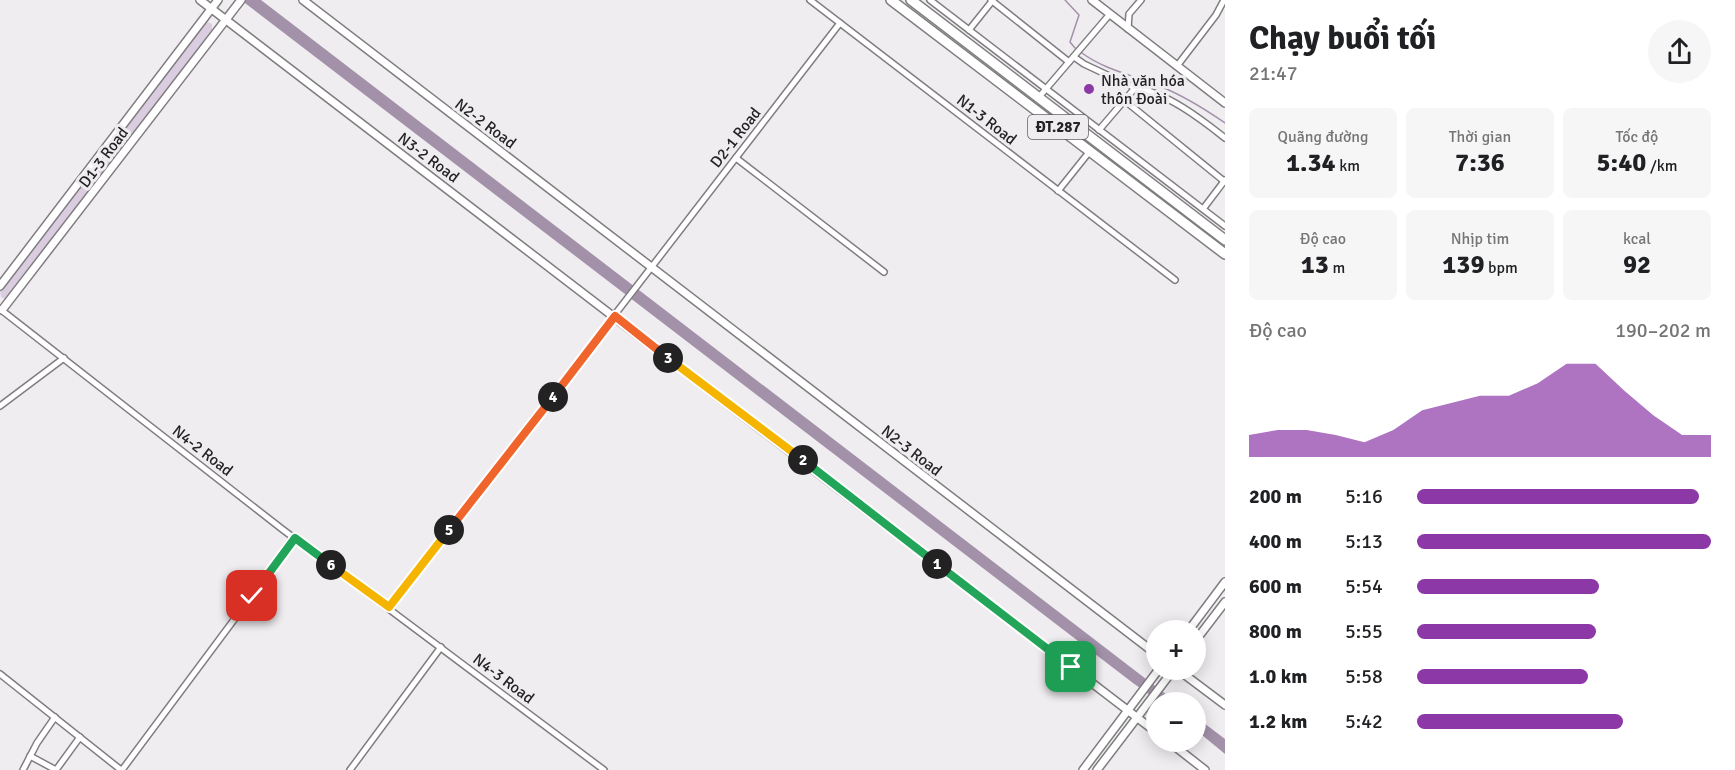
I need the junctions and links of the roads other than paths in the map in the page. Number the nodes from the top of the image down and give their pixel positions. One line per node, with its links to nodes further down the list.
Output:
1 (200, 0): 13 (street, N3-2 Road)
2 (218, 0): 13 (street, D1-3 Road)
3 (241, 0): 15 (street, D1-3 Road)
4 (303, 0): 36 (street, N2-2 Road)
5 (810, 0): 16 (street, N1-3 Road)
6 (891, 0): 28 (main road, ĐT.287)
7 (911, 0): 23 (main road, ĐT.287)
8 (930, 0): 18 (street)
9 (992, 0): 18 (street); 19 (street)
10 (1092, 0): 14 (street)
11 (1141, 0): 17 (street)
12 (1224, 0): 20 (street)
13 (211, 9): 15 (street, N3-2 Road); 39 (street, D1-3 Road)
14 (1110, 14): 17 (street); 19 (street)
15 (226, 20): 40 (street, D1-3 Road); 41 (street, N3-2 Road)
16 (840, 23): 29 (street, D2-1 Road); 31 (street, N1-3 Road)
17 (1128, 29): 20 (street)
18 (969, 30): 22 (street)
19 (1071, 59): 21 (street); 22 (street)
20 (1177, 66): 25 (street)
21 (1135, 88): 24 (street); 27 (street)
22 (1046, 89): 23 (street); 26 (street)
23 (1039, 97): 34 (main road, ĐT.287)
24 (1124, 100): 26 (street); 30 (street)
25 (1225, 103)
26 (1099, 130): 32 (street)
27 (1225, 138)
28 (1090, 151): 31 (street); 35 (main road, ĐT.287)
29 (736, 158): 36 (street, D2-1 Road); 37 (street)
30 (1225, 181): 32 (street)
31 (1058, 191): 38 (street, N1-3 Road)
32 (1203, 209): 33 (street)
33 (1225, 226)
34 (1225, 240)
35 (1225, 254)
36 (652, 268): 41 (street, D2-1 Road); 50 (street, N2-3 Road)
37 (884, 272)
38 (1175, 280)
39 (0, 286)
40 (1, 310): 42 (street, N4-2 Road)
41 (615, 316): 47 (street, D2-1 Road); 57 (street, N3-2 Road)
42 (64, 358): 43 (street); 44 (street, N4-2 Road)
43 (0, 406)
44 (295, 538): 47 (street, N4-2 Road); 66 (street)
45 (1225, 582): 48 (street)
46 (1225, 602): 49 (street)
47 (389, 607): 51 (street, N4-3 Road)
48 (1196, 620)
49 (1206, 627)
50 (1146, 646)
51 (441, 647): 67 (street); 68 (street, N4-3 Road)
52 (0, 674): 58 (street)
53 (1151, 680): 57 (street)
54 (1167, 680): 59 (street)
55 (1191, 680): 56 (street)
56 (1225, 705)
57 (1129, 710): 59 (street, N3-2 Road); 69 (street)
58 (54, 717): 61 (street); 63 (street)
59 (1138, 717): 60 (street, N3-2 Road); 70 (street)
60 (1146, 724)
61 (80, 737): 65 (street); 66 (street)
62 (1182, 752): 71 (street)
63 (30, 756): 64 (street); 65 (street)
64 (23, 770)
65 (56, 770)
66 (121, 770)
67 (350, 770)
68 (604, 770)
69 (1083, 770)
70 (1097, 770)
71 (1205, 770)

